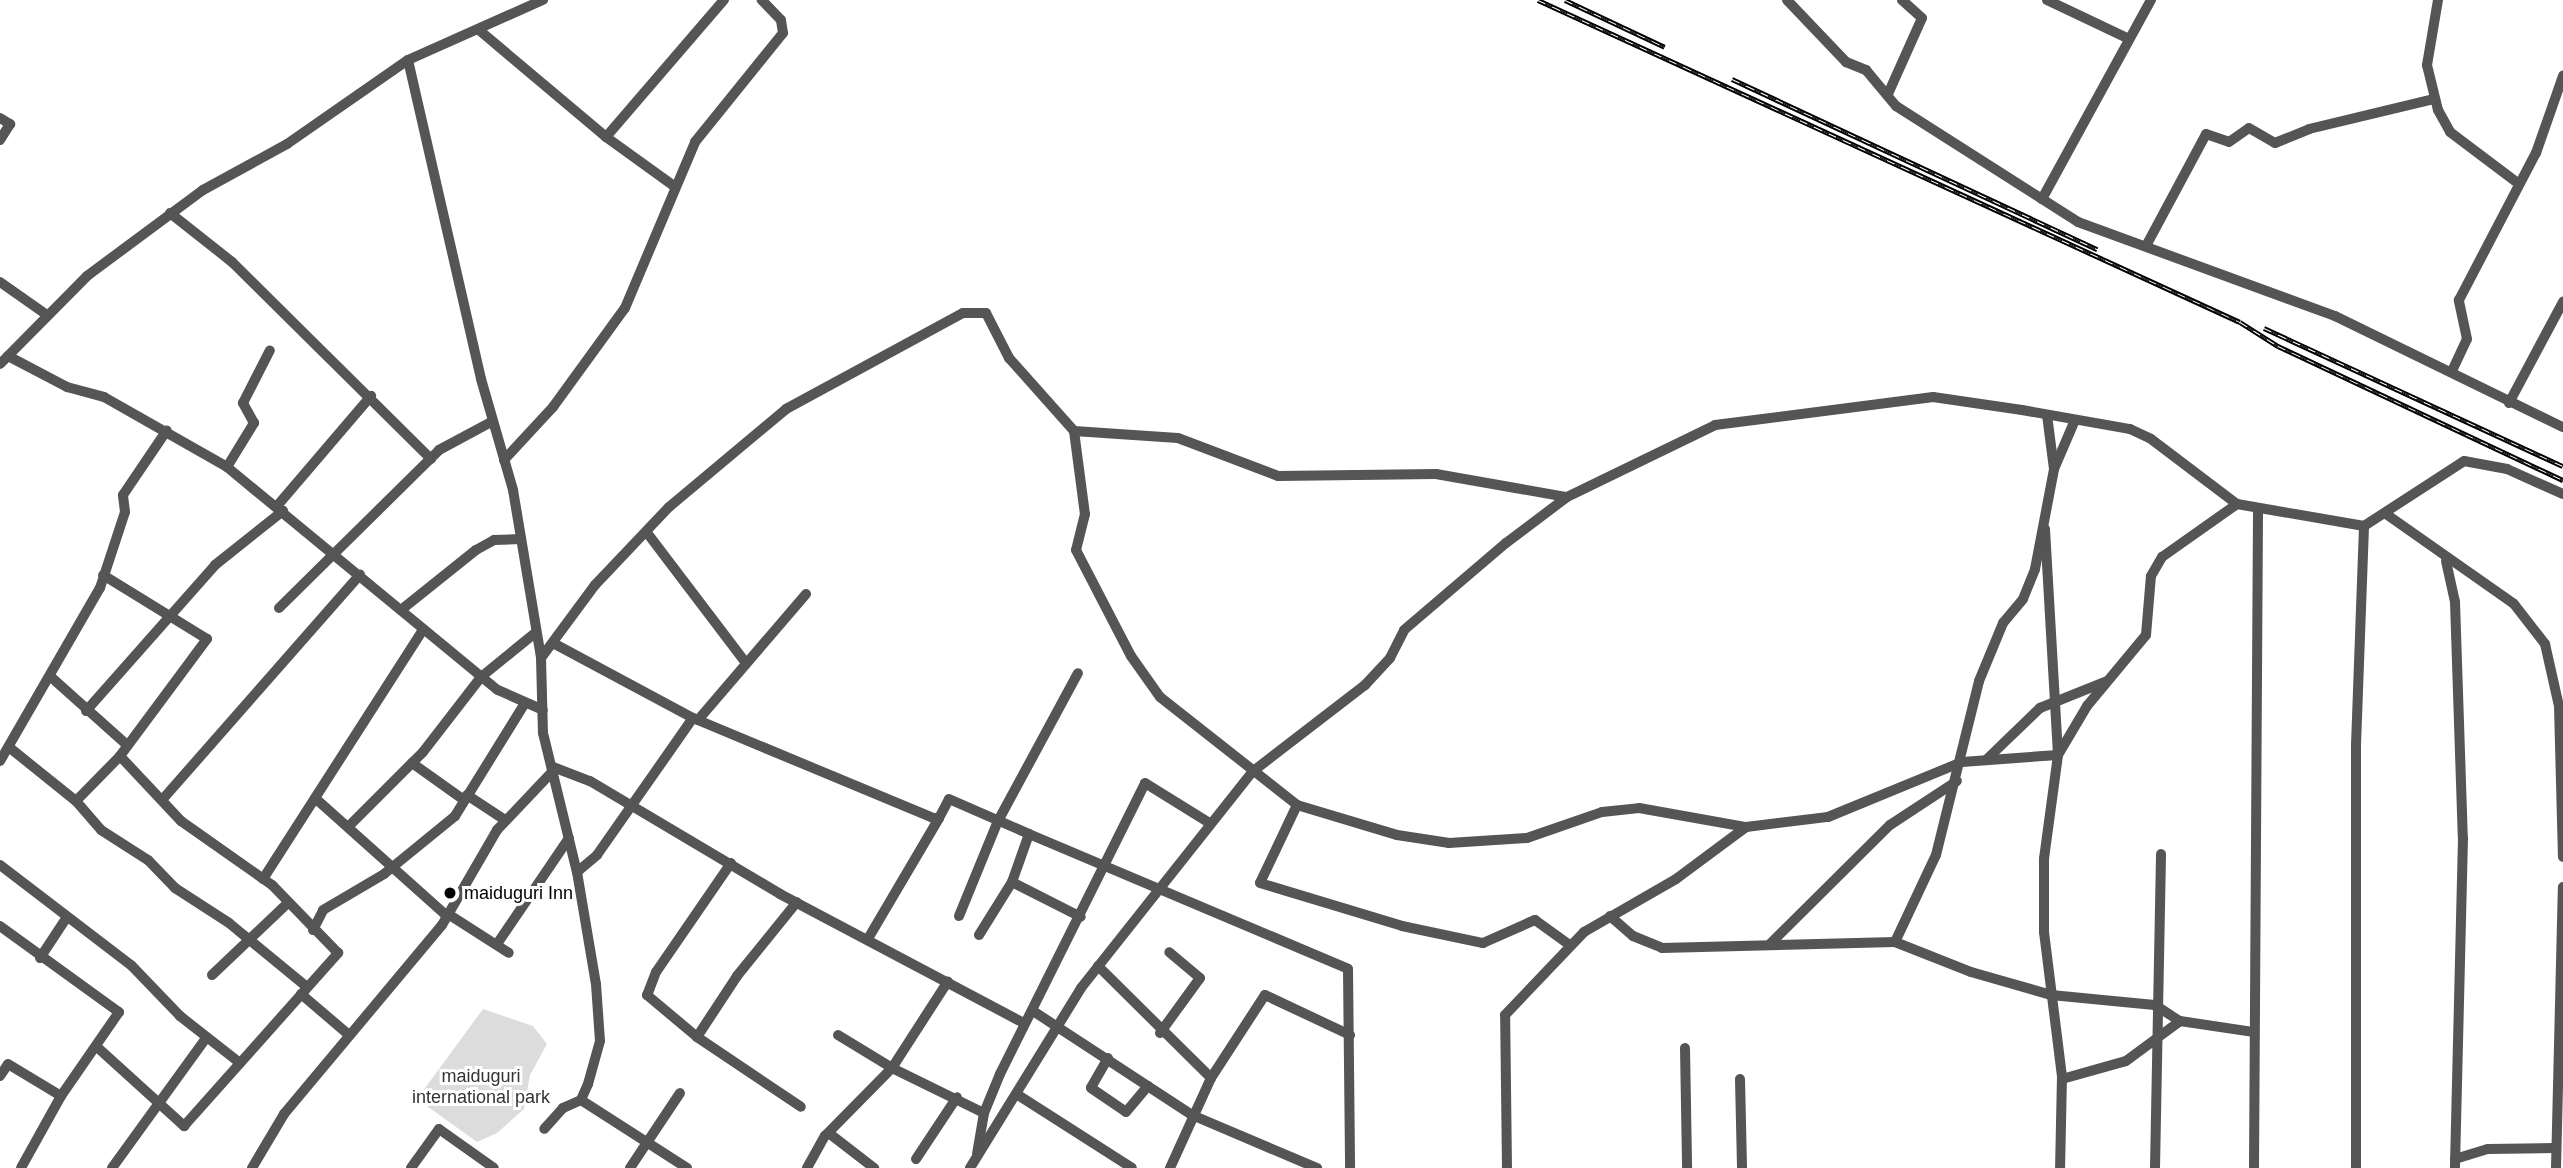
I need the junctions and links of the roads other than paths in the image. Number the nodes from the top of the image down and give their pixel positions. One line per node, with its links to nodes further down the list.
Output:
1 (542, 0): 9 (street)
2 (724, 0): 16 (street)
3 (762, 0): 19 (street)
4 (1787, 0): 13 (street)
5 (1902, 0): 13 (street)
6 (2047, 0): 10 (street)
7 (2151, 0): 10 (street)
8 (2438, 0): 14 (street)
9 (479, 30): 11 (street); 16 (street)
10 (2129, 40): 20 (street)
11 (408, 60): 21 (street); 33 (street)
12 (2563, 76): 18 (street)
13 (1888, 94): 20 (street)
14 (2434, 99): 18 (street); 22 (street)
15 (0, 118): 17 (street)
16 (606, 137): 19 (street)
17 (0, 140)
18 (2519, 184): 28 (street)
19 (674, 186): 38 (street)
20 (2042, 199): 22 (street)
21 (170, 213): 25 (street); 29 (street)
22 (2146, 246): 28 (street)
23 (0, 282): 25 (street)
24 (2563, 302): 30 (street)
25 (47, 316): 27 (street)
26 (270, 350): 39 (street)
27 (4, 360): 35 (street)
28 (2452, 371): 30 (street)
29 (371, 396): 37 (street); 44 (street)
30 (2509, 403): 34 (street)
31 (2047, 415): 32 (street); 40 (street); 42 (street)
32 (2075, 420): 40 (street); 43 (street)
33 (493, 421): 37 (street); 38 (street)
34 (2563, 427)
35 (167, 430): 39 (street); 53 (street)
36 (1074, 431): 42 (street); 49 (street); 82 (street)
37 (432, 459): 51 (street)
38 (504, 460): 50 (street)
39 (227, 467): 44 (street)
40 (2054, 469): 48 (street)
41 (2563, 495): 46 (street)
42 (1567, 497): 82 (street)
43 (2237, 504): 45 (street); 67 (street)
44 (280, 508): 51 (street); 58 (street)
45 (2258, 508): 47 (street); 138 (street)
46 (2386, 514): 47 (street); 52 (street)
47 (2364, 526): 191 (street)
48 (2045, 529): 68 (street); 79 (street)
49 (648, 534): 61 (street); 63 (street)
50 (521, 539): 57 (street); 60 (street)
51 (335, 555): 54 (street); 56 (street)
52 (2446, 561): 99 (street); 171 (street)
53 (103, 575): 58 (street); 65 (street)
54 (360, 575): 57 (street); 87 (street)
55 (806, 594): 63 (street)
56 (279, 608)
57 (401, 610): 59 (street)
58 (173, 614): 70 (street); 73 (street)
59 (423, 630): 66 (street); 85 (street)
60 (535, 633): 62 (street); 66 (street)
61 (553, 643): 62 (street); 72 (street)
62 (541, 658): 71 (street)
63 (745, 662): 72 (street)
64 (1078, 673): 92 (street)
65 (51, 677): 70 (street); 74 (street)
66 (481, 677): 69 (street); 80 (street)
67 (2107, 681): 68 (street); 75 (street)
68 (2055, 700): 75 (street); 77 (street)
69 (525, 702): 71 (street); 84 (street)
70 (86, 710): 73 (street)
71 (543, 710): 81 (street)
72 (696, 719): 88 (street); 90 (street)
73 (127, 745): 76 (street)
74 (10, 748): 78 (street); 86 (street)
75 (2058, 755): 77 (street); 132 (street)
76 (120, 756): 86 (street); 87 (street)
77 (1987, 758): 79 (street)
78 (0, 761)
79 (1962, 762): 83 (street); 95 (street)
80 (412, 763): 84 (street); 94 (street)
81 (553, 768): 88 (street); 91 (street); 97 (street)
82 (1252, 772): 89 (street); 93 (street)
83 (1957, 781): 121 (street); 123 (street)
84 (465, 797): 91 (street); 103 (street)
85 (315, 798): 94 (street); 105 (street)
86 (76, 800): 120 (street)
87 (162, 800): 105 (street)
88 (632, 804): 101 (street); 104 (street)
89 (1297, 805): 95 (street); 124 (street)
90 (939, 818): 92 (street); 119 (street)
91 (505, 820): 111 (street)
92 (998, 821): 96 (street); 113 (street)
93 (1208, 822): 100 (street); 108 (street)
94 (350, 825): 103 (street)
95 (1746, 827): 114 (street)
96 (1029, 834): 100 (street); 106 (street)
97 (569, 838): 104 (street); 122 (street)
98 (2161, 854): 133 (street)
99 (2563, 857)
100 (1104, 862): 108 (street); 115 (street)
101 (731, 863): 109 (street); 143 (street)
102 (0, 865): 112 (street)
103 (390, 869): 111 (street); 117 (street)
104 (577, 872): 160 (street)
105 (263, 879): 110 (street)
106 (1012, 881): 115 (street); 118 (street)
107 (2563, 887): 168 (street)
108 (1158, 888): 128 (street); 142 (street)
109 (797, 902): 119 (street); 143 (street)
110 (288, 904): 117 (street); 120 (street)
111 (448, 915): 122 (street); 140 (street)
112 (67, 916): 127 (street); 145 (street)
113 (958, 916)
114 (1610, 916): 123 (street); 124 (street)
115 (1081, 917): 134 (street)
116 (0, 926): 127 (street)
117 (313, 930): 131 (street)
118 (979, 935)
119 (869, 937): 130 (street)
120 (246, 938): 129 (street); 131 (street)
121 (1895, 942): 123 (street); 132 (street)
122 (497, 944): 126 (street)
123 (1769, 945)
124 (1571, 946): 185 (street)
125 (1169, 952): 139 (street)
126 (509, 953)
127 (40, 958): 146 (street)
128 (1098, 966): 137 (street); 139 (street)
129 (212, 975)
130 (948, 981): 136 (street); 150 (street)
131 (304, 990): 140 (street); 149 (street)
132 (2051, 995): 133 (street); 154 (street)
133 (2155, 1005): 135 (street); 144 (street)
134 (1033, 1011): 136 (street); 137 (street)
135 (2180, 1021): 138 (street); 144 (street)
136 (1024, 1023): 163 (street)
137 (1058, 1025): 148 (street); 157 (street)
138 (2255, 1032): 190 (street)
139 (1160, 1033): 152 (street)
140 (349, 1035): 174 (street)
141 (838, 1035): 150 (street)
142 (1350, 1035): 152 (street); 184 (street)
143 (697, 1037): 162 (street)
144 (2153, 1037): 154 (street); 189 (street)
145 (206, 1038): 149 (street); 161 (street)
146 (97, 1046): 158 (street); 161 (street)
147 (1685, 1048): 186 (street)
148 (1108, 1058): 155 (street); 155 (street)
149 (240, 1063): 161 (street)
150 (892, 1068): 159 (street); 166 (street)
151 (0, 1076): 158 (street)
152 (1211, 1078): 164 (street)
153 (1740, 1079): 187 (street)
154 (2062, 1079): 188 (street)
155 (1148, 1086): 164 (street)
156 (681, 1093): 167 (street)
157 (1018, 1095): 170 (street); 181 (street)
158 (61, 1096): 172 (street)
159 (957, 1097): 163 (street); 169 (street)
160 (580, 1100): 165 (street); 167 (street)
161 (160, 1101): 173 (street)
162 (801, 1107)
163 (984, 1113): 170 (street)
164 (1192, 1115): 182 (street); 183 (street)
165 (544, 1129)
166 (830, 1134): 179 (street); 180 (street)
167 (648, 1142): 177 (street); 178 (street)
168 (2555, 1148): 171 (street); 192 (street)
169 (916, 1158)
170 (973, 1164)
171 (2455, 1164)
172 (21, 1168)
173 (112, 1168)
174 (252, 1168)
175 (411, 1168): 176 (street)
176 (494, 1168)
177 (630, 1168)
178 (687, 1168)
179 (807, 1168)
180 (874, 1168)
181 (1132, 1168)
182 (1170, 1168)
183 (1317, 1168)
184 (1350, 1168)
185 (1507, 1168)
186 (1687, 1168)
187 (1742, 1168)
188 (2060, 1168)
189 (2155, 1168)
190 (2254, 1168)
191 (2356, 1168)
192 (2556, 1168)

